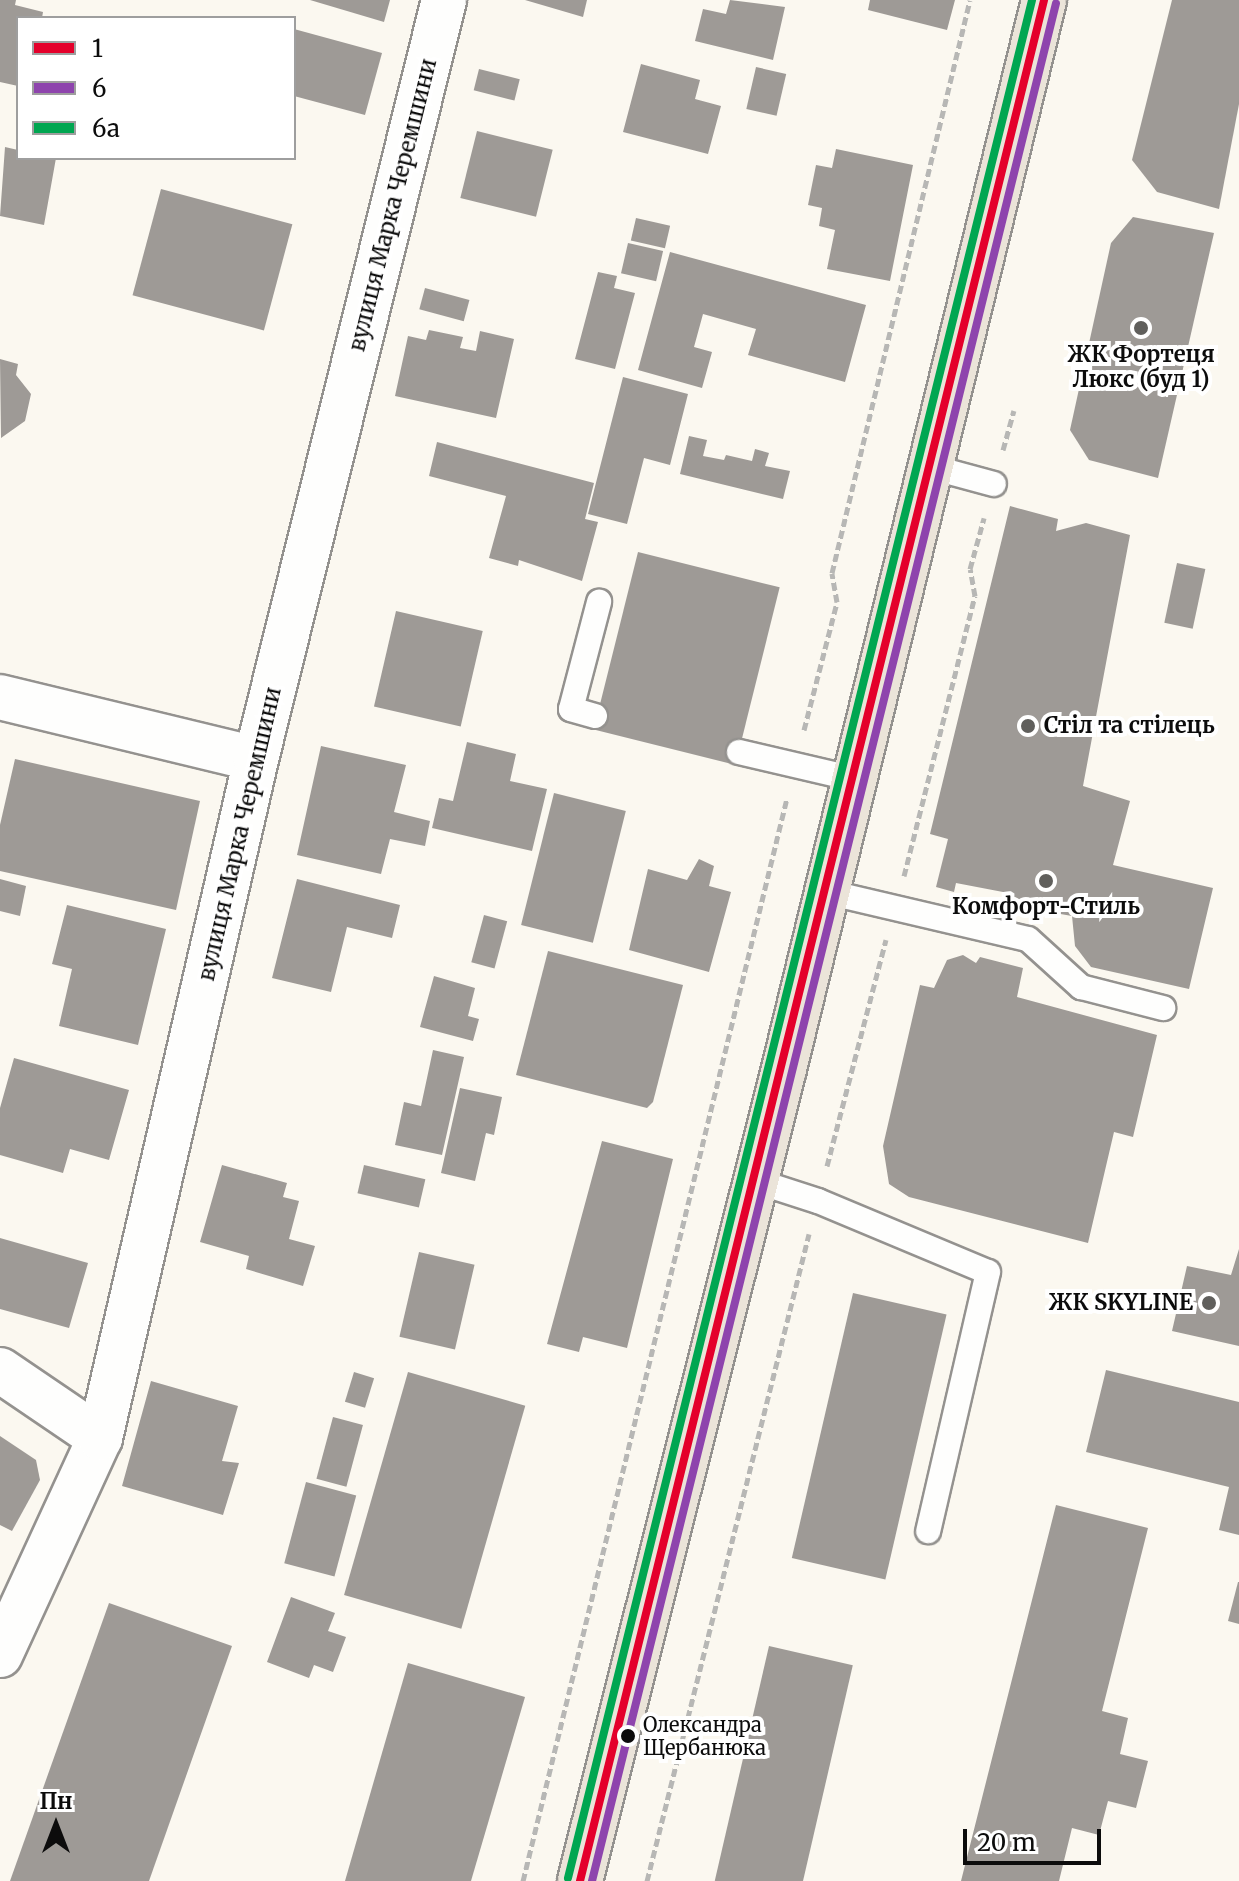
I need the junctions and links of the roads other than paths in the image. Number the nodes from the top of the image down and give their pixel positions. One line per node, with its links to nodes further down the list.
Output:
1 (444, 0): 9 (street, вулиця Марка Черемшини)
2 (1044, 0): 3 (main road)
3 (931, 467): 4 (lane); 10 (main road)
4 (994, 484)
5 (599, 602): 7 (lane)
6 (0, 697): 9 (street)
7 (595, 716)
8 (739, 752): 10 (lane)
9 (256, 759): 15 (street, вулиця Марка Черемшини)
10 (855, 779): 11 (main road)
11 (827, 892): 12 (lane); 13 (main road)
12 (1163, 1008)
13 (756, 1181): 16 (lane); 18 (main road)
14 (0, 1370): 15 (street)
15 (100, 1438): 17 (street, вулиця Марка Черемшини)
16 (928, 1531)
17 (0, 1655)
18 (580, 1881)

